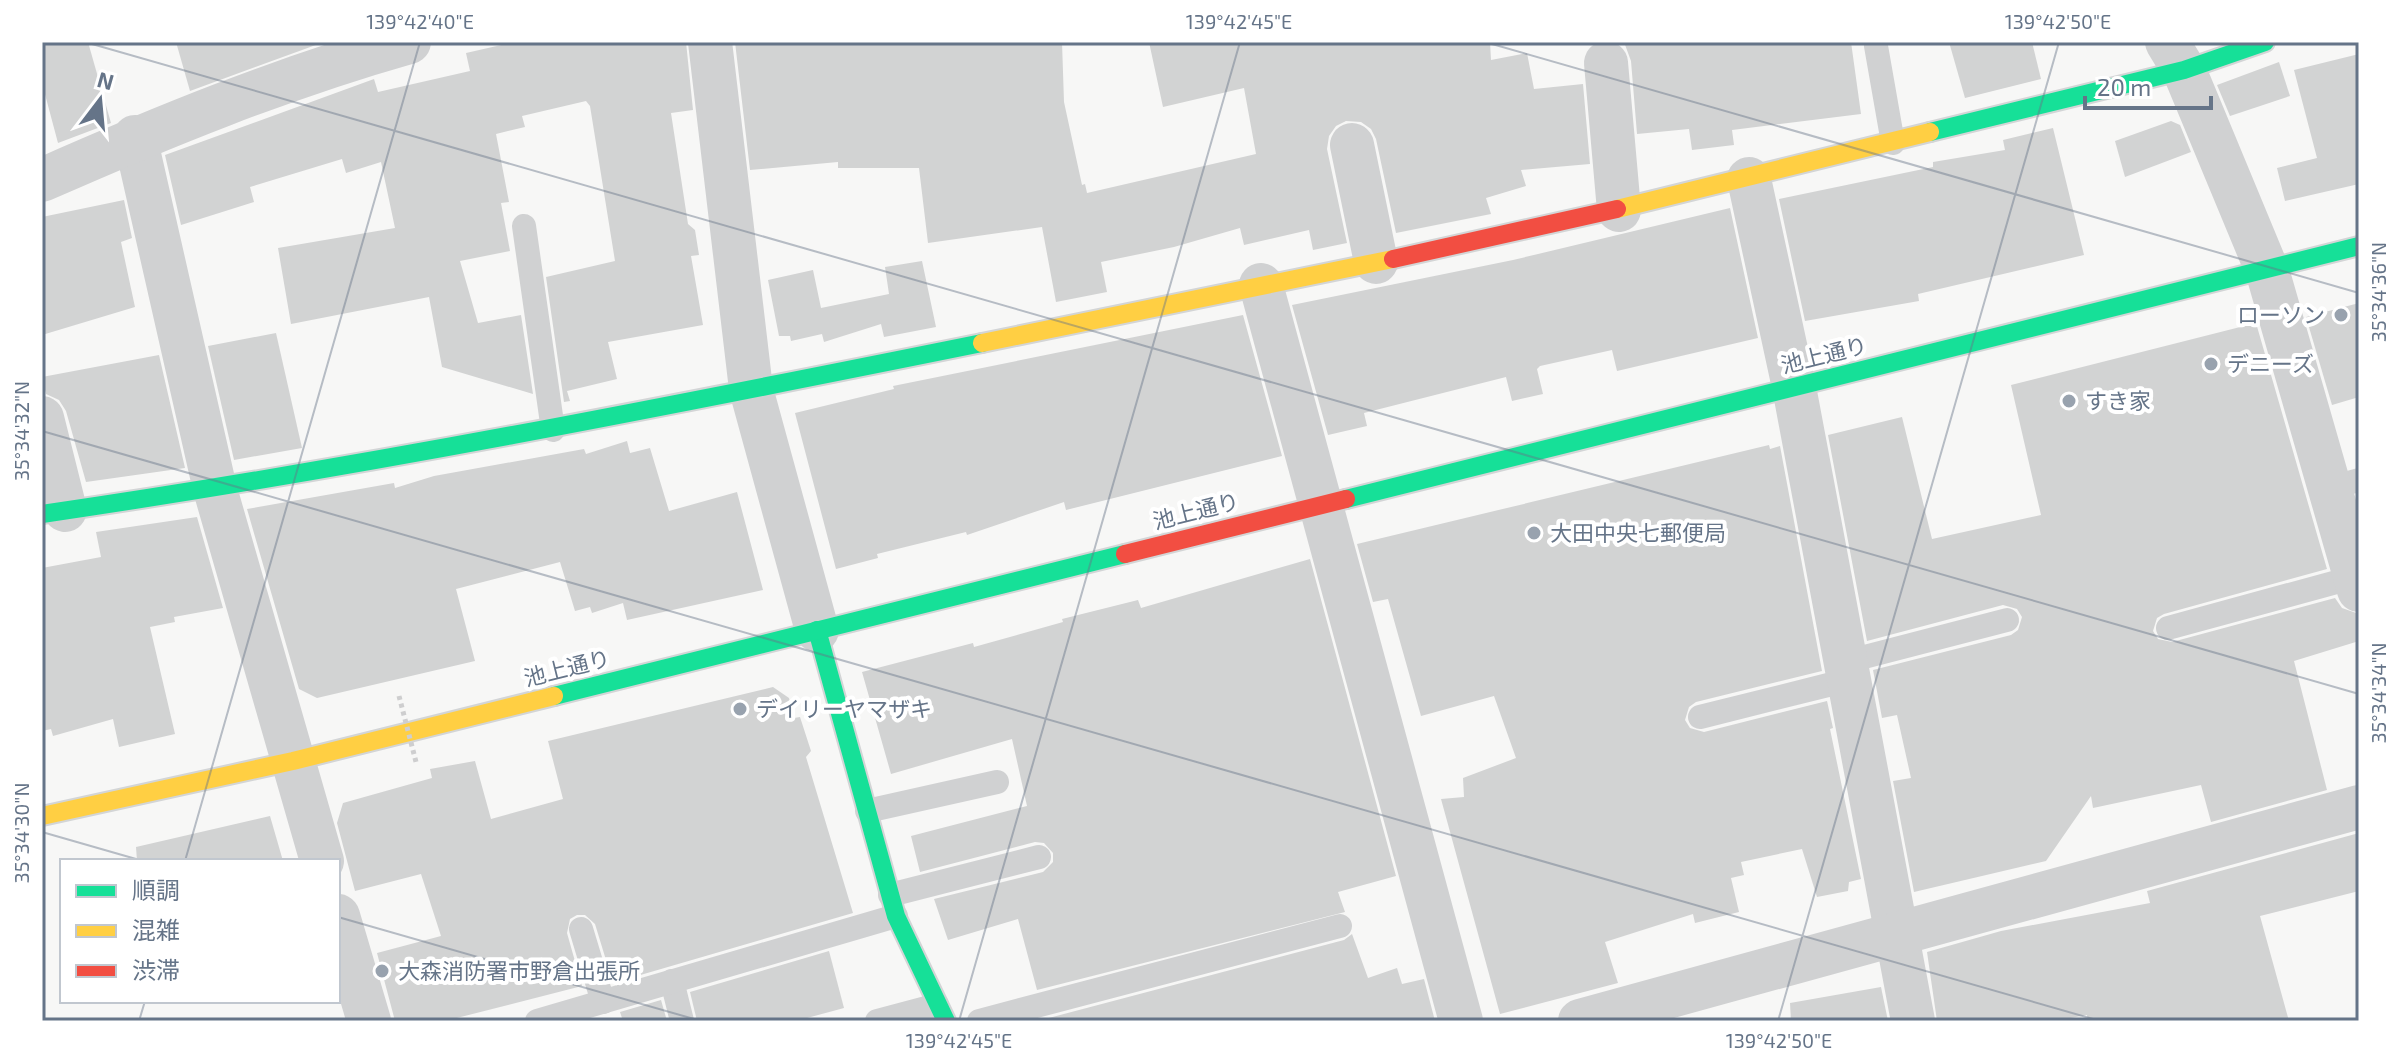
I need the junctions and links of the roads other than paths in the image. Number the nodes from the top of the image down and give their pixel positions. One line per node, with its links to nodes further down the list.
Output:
1 (409, 42): 7 (street)
2 (710, 42): 19 (street)
3 (2265, 42): 5 (street)
4 (1876, 46): 8 (lane)
5 (2176, 56): 8 (street); 16 (street)
6 (1606, 63): 12 (street)
7 (135, 137): 10 (street); 23 (street)
8 (1893, 143): 11 (street)
9 (1352, 145): 15 (street)
10 (43, 175)
11 (1749, 179): 12 (street); 18 (street)
12 (1619, 210): 15 (street)
13 (524, 226): 21 (lane)
14 (2359, 246): 16 (street, 池上通り)
15 (1376, 262): 17 (street)
16 (2267, 270): 18 (street, 池上通り); 22 (street)
17 (1261, 285): 19 (street); 24 (street)
18 (1794, 387): 24 (street, 池上通り); 30 (street)
19 (751, 389): 21 (street); 29 (street)
20 (42, 418): 25 (street)
21 (553, 430): 23 (street)
22 (2344, 484): 26 (street)
23 (215, 489): 25 (street); 32 (street)
24 (1320, 505): 29 (street, 池上通り); 52 (street)
25 (53, 512)
26 (2357, 583): 28 (lane)
27 (2007, 620): 30 (lane)
28 (2168, 628)
29 (817, 630): 32 (street, 池上通り); 35 (street)
30 (1847, 671): 31 (lane); 43 (street)
31 (1700, 717)
32 (293, 761): 36 (street, 池上通り); 38 (street)
33 (997, 782): 35 (lane)
34 (2359, 807): 43 (street)
35 (867, 811): 39 (street)
36 (42, 816)
37 (1039, 857): 39 (lane)
38 (321, 859)
39 (893, 905): 44 (lane); 46 (street)
40 (340, 923): 47 (street)
41 (1340, 926): 51 (lane)
42 (581, 929): 45 (lane)
43 (1896, 935): 53 (street); 54 (street)
44 (672, 981): 45 (lane); 49 (lane)
45 (603, 1002): 48 (lane)
46 (942, 1013): 50 (lane)
47 (369, 1021)
48 (537, 1021)
49 (682, 1021)
50 (877, 1021)
51 (979, 1021)
52 (1461, 1021)
53 (1580, 1021)
54 (1913, 1021)

